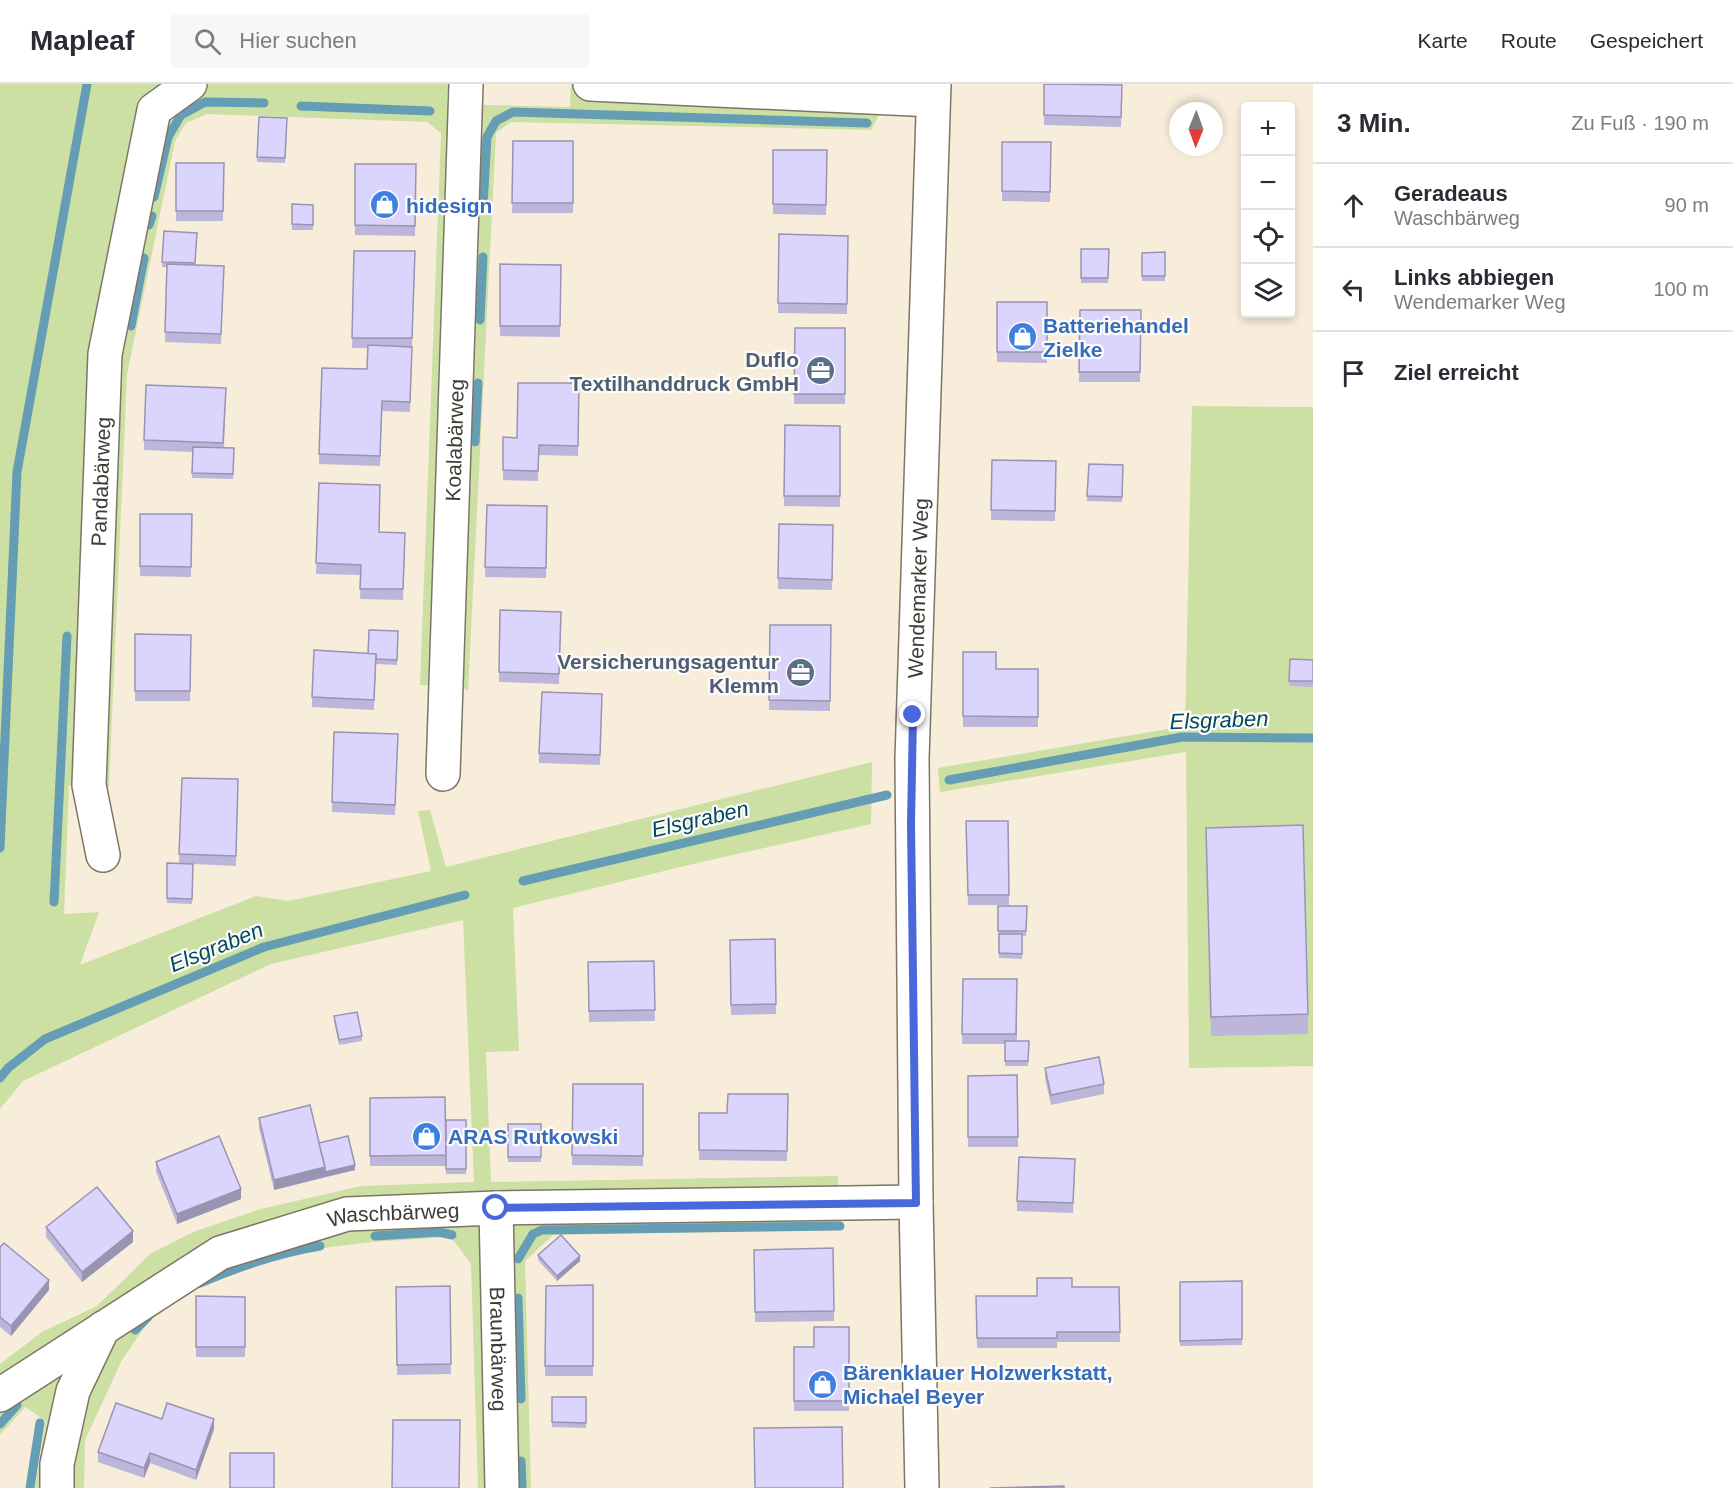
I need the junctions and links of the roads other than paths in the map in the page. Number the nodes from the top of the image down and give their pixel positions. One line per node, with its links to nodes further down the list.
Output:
1 (190, 84): 6 (street, Pandabärweg)
2 (590, 84): 3 (street)
3 (934, 92): 7 (street, Wendemarker Weg)
4 (465, 94): 5 (street, Koalabärweg)
5 (443, 774)
6 (103, 855)
7 (916, 1203): 8 (street, Waschbärweg); 13 (street, Wendemarker Weg)
8 (496, 1208): 9 (street, Waschbärweg); 12 (street, Braunbärweg)
9 (103, 1328): 10 (street, Waschbärweg); 11 (street)
10 (0, 1395)
11 (57, 1488)
12 (502, 1488)
13 (922, 1488)

